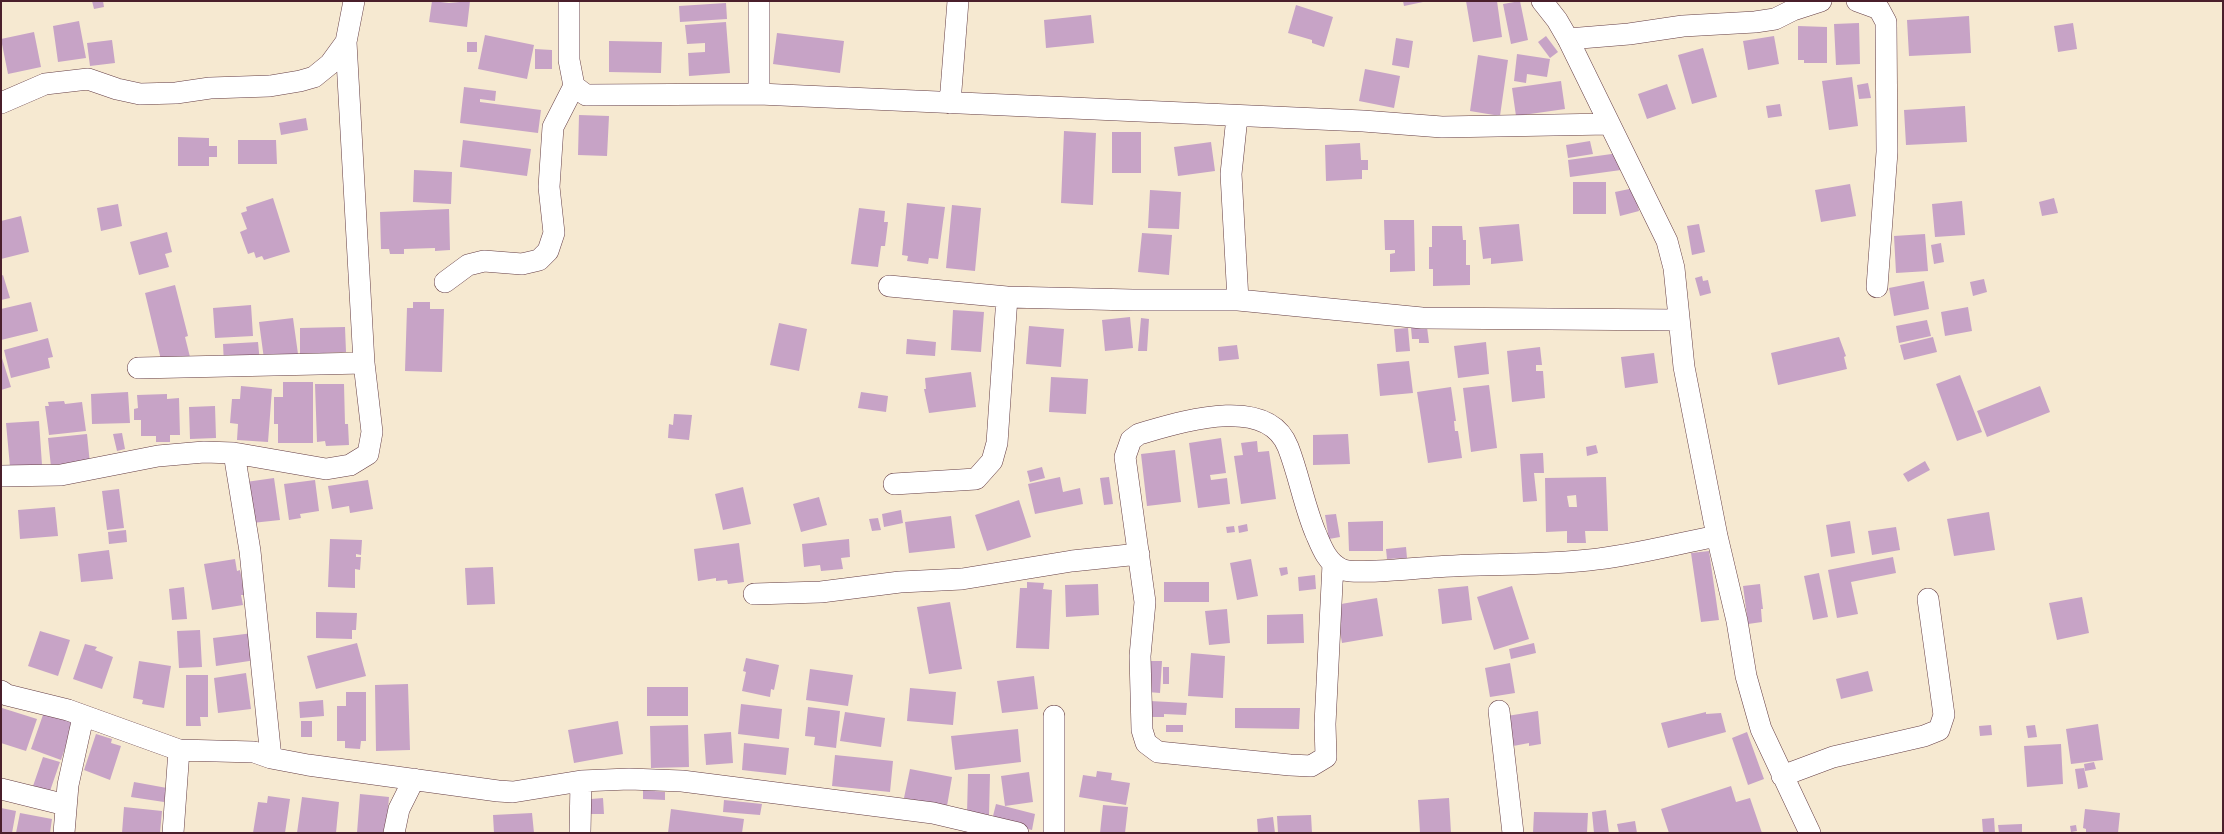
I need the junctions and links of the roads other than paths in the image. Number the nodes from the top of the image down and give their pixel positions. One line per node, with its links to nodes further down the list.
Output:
1 (354, 1): 9 (street)
2 (569, 1): 10 (street)
3 (758, 1): 11 (street)
4 (958, 1): 13 (street)
5 (1542, 1): 8 (street)
6 (1821, 1): 8 (street)
7 (1857, 1): 18 (street)
8 (1568, 39): 15 (street)
9 (346, 42): 12 (street); 22 (street)
10 (574, 86): 11 (street); 16 (street)
11 (759, 94): 13 (street)
12 (1, 103)
13 (950, 103): 14 (street)
14 (1237, 117): 15 (street); 20 (street)
15 (1609, 124): 21 (street)
16 (445, 282)
17 (889, 286): 19 (street)
18 (1877, 287)
19 (1007, 297): 20 (street); 26 (street)
20 (1238, 300): 21 (street)
21 (1678, 320): 27 (street)
22 (364, 363): 23 (street); 24 (street)
23 (138, 368)
24 (234, 453): 25 (street); 37 (street)
25 (1, 476)
26 (894, 484)
27 (1717, 536): 29 (street); 38 (street)
28 (1138, 554): 29 (street); 29 (street); 30 (street)
29 (1333, 564)
30 (754, 594)
31 (1928, 599): 38 (street)
32 (1, 691): 35 (street)
33 (1499, 711): 49 (street)
34 (1054, 716): 48 (street)
35 (83, 717): 36 (street); 42 (street)
36 (179, 750): 37 (street); 45 (street)
37 (271, 758): 39 (street)
38 (1782, 776): 50 (street)
39 (414, 779): 40 (street); 46 (street)
40 (581, 781): 43 (street); 47 (street)
41 (1, 789): 42 (street)
42 (66, 805): 44 (street)
43 (1009, 832)
44 (64, 833)
45 (173, 833)
46 (394, 833)
47 (580, 833)
48 (1054, 833)
49 (1513, 833)
50 (1809, 833)

